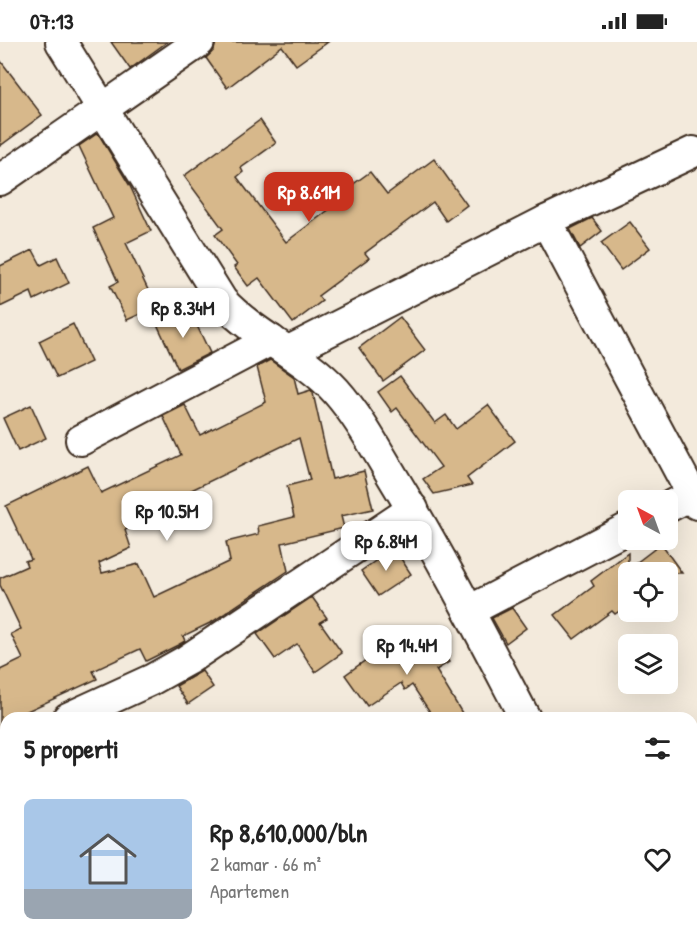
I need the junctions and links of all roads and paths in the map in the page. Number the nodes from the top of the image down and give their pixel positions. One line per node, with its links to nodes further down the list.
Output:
1 (61, 42): 3 (street)
2 (199, 42): 3 (street)
3 (102, 109): 5 (street); 7 (street)
4 (693, 152): 6 (street)
5 (0, 180)
6 (546, 221): 7 (street); 9 (street)
7 (280, 346): 8 (street); 10 (street)
8 (81, 440)
9 (689, 500)
10 (412, 509): 12 (street); 13 (street)
11 (618, 533): 12 (street)
12 (469, 611): 14 (street)
13 (81, 712)
14 (522, 712)

